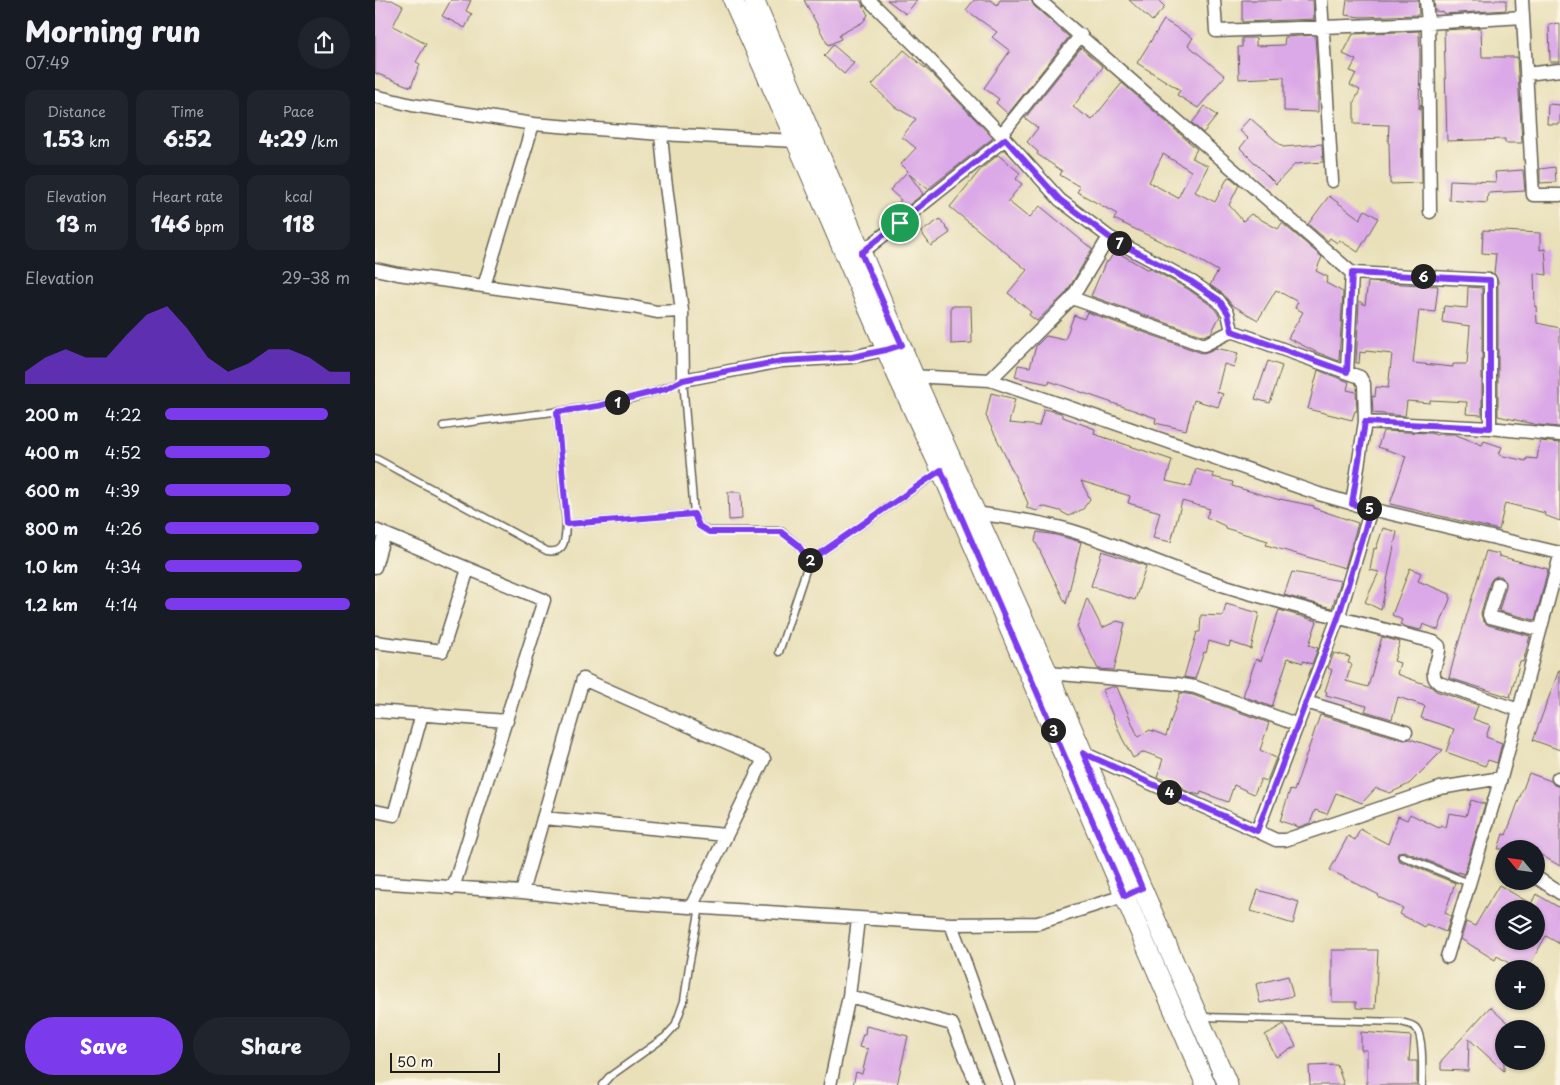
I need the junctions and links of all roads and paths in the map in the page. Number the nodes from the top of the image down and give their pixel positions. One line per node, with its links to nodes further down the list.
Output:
1 (733, 0): 19 (main road)
2 (754, 0): 24 (main road)
3 (869, 0): 18 (street)
4 (1039, 0): 12 (street)
5 (1215, 0): 11 (street)
6 (1321, 0): 11 (street)
7 (1426, 0): 10 (street)
8 (1522, 0): 9 (street)
9 (1523, 16): 10 (street); 14 (street)
10 (1428, 23): 11 (street); 22 (street)
11 (1323, 26): 20 (street)
12 (1081, 35): 18 (street); 26 (street)
13 (1560, 70): 14 (street)
14 (1526, 74): 21 (street)
15 (375, 96): 16 (street)
16 (533, 124): 17 (street); 27 (street)
17 (661, 134): 19 (street); 29 (street)
18 (1003, 137): 23 (street); 24 (street)
19 (796, 141): 31 (main road)
20 (1332, 181)
21 (1560, 195)
22 (1430, 212)
23 (1109, 237): 28 (street); 30 (street)
24 (861, 253): 31 (main road)
25 (375, 269): 27 (street)
26 (1352, 273): 32 (street); 39 (street)
27 (484, 286): 29 (street)
28 (1072, 298): 30 (street); 35 (street)
29 (683, 311): 34 (street)
30 (1232, 331): 32 (street)
31 (894, 348): 33 (main road); 34 (street)
32 (1347, 372): 37 (street)
33 (905, 376): 35 (street); 42 (main road); 45 (main road)
34 (683, 380): 36 (lane); 46 (lane)
35 (990, 380): 43 (street)
36 (557, 412): 38 (lane); 47 (lane)
37 (1365, 422): 39 (street); 43 (street)
38 (443, 426)
39 (1490, 428): 40 (street)
40 (1560, 435)
41 (375, 458): 47 (lane)
42 (941, 470): 50 (lane); 80 (main road)
43 (1352, 504): 44 (street)
44 (1371, 509): 49 (street); 54 (street)
45 (976, 513): 54 (street); 58 (main road)
46 (694, 514): 47 (lane); 50 (lane)
47 (567, 524)
48 (380, 532): 51 (street); 52 (street)
49 (1560, 554): 55 (street)
50 (809, 561): 57 (lane)
51 (375, 567)
52 (468, 569): 56 (street); 63 (street)
53 (1498, 584): 55 (street)
54 (1338, 618): 59 (street); 61 (street)
55 (1540, 630): 61 (street)
56 (375, 642)
57 (779, 652)
58 (1047, 673): 64 (street); 66 (main road)
59 (1306, 702): 64 (street); 65 (street)
60 (375, 710): 62 (street)
61 (1519, 710): 67 (street)
62 (422, 714): 63 (street); 68 (street)
63 (507, 721): 76 (street)
64 (1298, 725): 70 (street)
65 (1407, 732)
66 (1083, 753): 70 (street); 77 (main road)
67 (1501, 778): 70 (street); 74 (street)
68 (375, 811)
69 (543, 818): 71 (street); 71 (street); 78 (street)
70 (1257, 831)
71 (726, 835): 81 (street)
72 (1402, 856): 74 (lane)
73 (375, 882): 76 (street)
74 (1469, 883): 84 (street)
75 (1545, 883): 79 (street)
76 (453, 888): 78 (street)
77 (1142, 888): 80 (street); 86 (main road)
78 (521, 892): 81 (street)
79 (1560, 894)
80 (1125, 896): 83 (street); 91 (main road)
81 (696, 907): 82 (street); 87 (lane)
82 (858, 918): 83 (street); 85 (street)
83 (951, 924): 90 (street)
84 (1447, 957)
85 (849, 996): 88 (street); 89 (street)
86 (1199, 1017): 92 (main road); 93 (lane)
87 (602, 1085)
88 (830, 1085)
89 (977, 1085)
90 (1009, 1085)
91 (1206, 1085)
92 (1228, 1085)
93 (1422, 1085)

